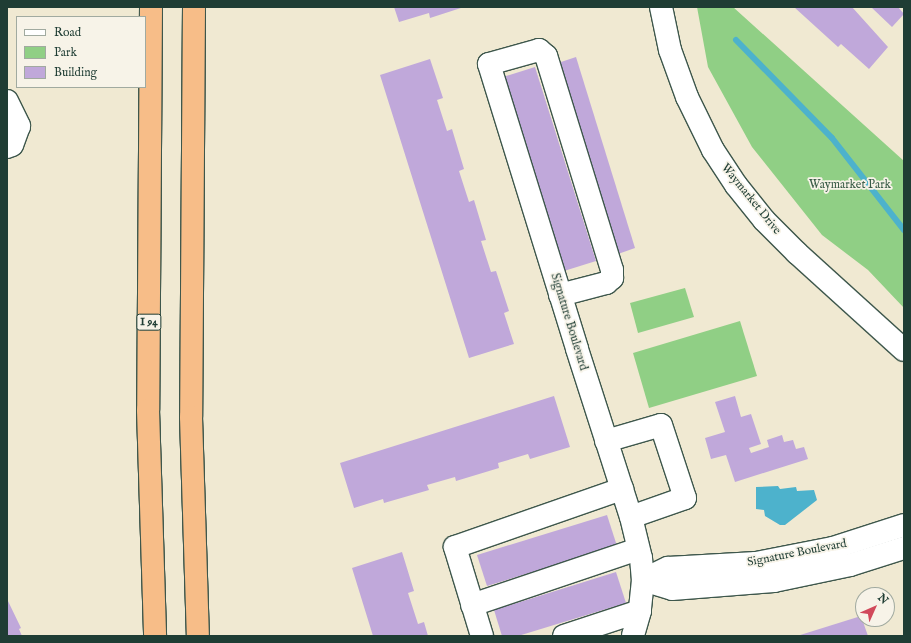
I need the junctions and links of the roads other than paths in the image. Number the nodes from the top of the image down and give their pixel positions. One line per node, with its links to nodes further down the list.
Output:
1 (151, 7): 19 (highway, I 94)
2 (194, 7): 5 (highway)
3 (202, 7): 5 (highway)
4 (661, 7): 9 (street, Waymarket Drive)
5 (193, 54): 20 (highway)
6 (7, 101): 7 (street)
7 (7, 147)
8 (560, 295): 8 (street, Signature Boulevard); 10 (street, Signature Boulevard)
9 (904, 350)
10 (606, 441): 11 (street, Signature Boulevard); 12 (street)
11 (622, 489): 12 (street, Signature Boulevard); 17 (street)
12 (631, 517): 15 (street, Signature Boulevard)
13 (904, 525): 16 (street, Signature Boulevard)
14 (904, 548): 16 (street, Signature Boulevard)
15 (638, 549): 16 (street, Signature Boulevard); 17 (street)
16 (643, 580): 18 (street, Signature Boulevard)
17 (472, 605): 21 (street)
18 (640, 611): 22 (street); 23 (street, Signature Boulevard)
19 (155, 636)
20 (198, 636)
21 (482, 636)
22 (564, 636)
23 (633, 636)

